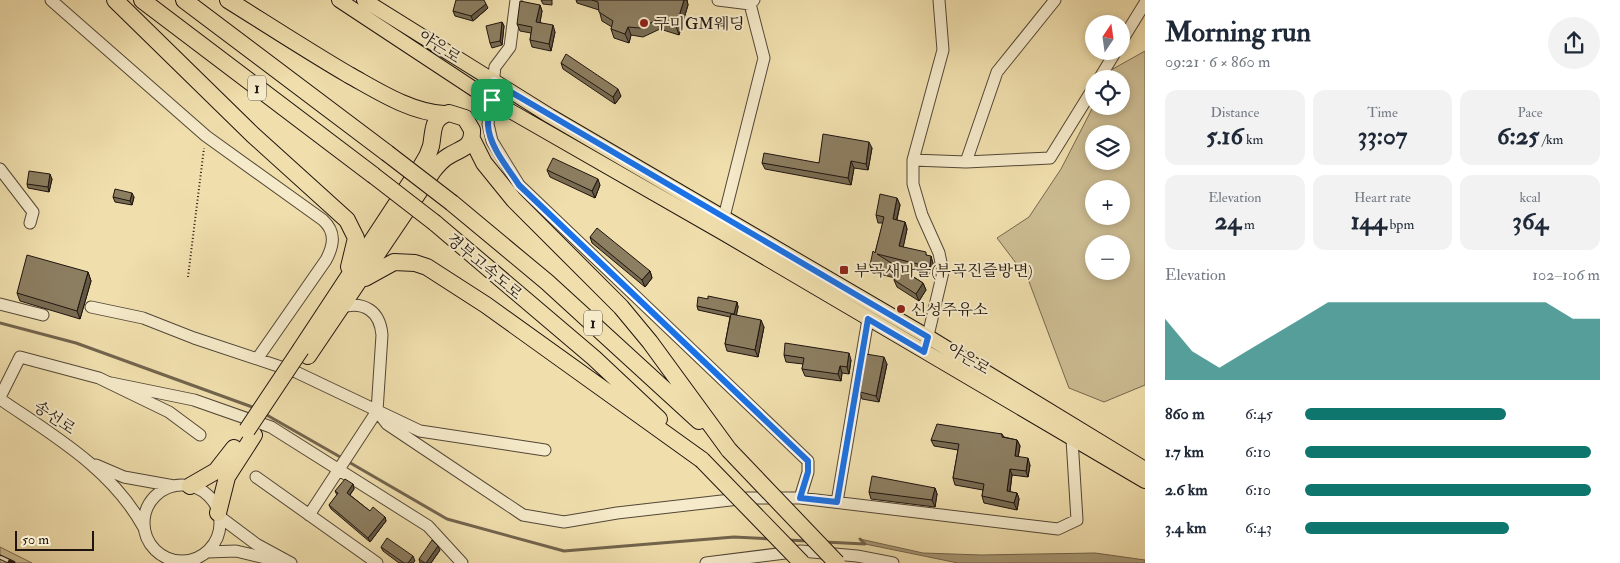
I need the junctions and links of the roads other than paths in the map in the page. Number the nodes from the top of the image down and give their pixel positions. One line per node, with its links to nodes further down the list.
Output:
1 (51, 0): 36 (street)
2 (115, 0): 27 (highway)
3 (142, 0): 45 (highway, 경부고속도로 / 1, bridge)
4 (184, 0): 44 (highway, 경부고속도로 / 1, bridge)
5 (228, 0): 18 (highway)
6 (339, 0): 16 (main road, 야은로)
7 (364, 0): 15 (main road, 야은로)
8 (516, 0): 15 (street)
9 (718, 0): 12 (street)
10 (940, 0): 22 (street)
11 (1055, 0): 23 (street)
12 (752, 2): 25 (street)
13 (1145, 3): 14 (street)
14 (1130, 27)
15 (494, 82): 16 (street); 25 (main road, 야은로)
16 (492, 100): 32 (main road, 야은로); 52 (street)
17 (1085, 102): 23 (street)
18 (444, 114): 19 (highway); 20 (highway)
19 (432, 136): 21 (street); 27 (highway)
20 (472, 139): 21 (highway); 44 (highway)
21 (454, 154): 27 (highway)
22 (913, 160): 23 (street); 33 (street)
23 (966, 162)
24 (0, 169): 26 (street)
25 (724, 217): 33 (main road, 야은로)
26 (30, 223)
27 (349, 287): 30 (highway); 34 (highway); 45 (highway)
28 (0, 304): 31 (street)
29 (91, 307): 36 (street)
30 (342, 307): 34 (highway); 39 (street)
31 (43, 315)
32 (868, 319): 35 (main road, 야은로); 53 (street)
33 (928, 337): 35 (street); 47 (main road, 야은로)
34 (305, 352): 40 (highway, bridge)
35 (924, 352): 42 (main road, 야은로)
36 (258, 358): 39 (street)
37 (111, 383): 38 (street); 41 (street); 48 (street)
38 (0, 398): 46 (street, 송선로)
39 (377, 411): 43 (street); 48 (street); 52 (street)
40 (250, 432): 51 (highway); 54 (highway)
41 (200, 435)
42 (1072, 439): 50 (main road, 야은로); 53 (street)
43 (545, 450)
44 (729, 450): 64 (highway, 경부고속도로 / 1, bridge)
45 (702, 460): 63 (highway, 경부고속도로 / 1, bridge)
46 (90, 462): 51 (street); 56 (street)
47 (1145, 469)
48 (340, 470): 55 (street); 61 (street)
49 (256, 477): 55 (street)
50 (1145, 482)
51 (182, 486): 54 (street); 56 (street)
52 (800, 498): 53 (street)
53 (837, 502)
54 (219, 515): 57 (street); 59 (street)
55 (309, 515): 60 (street)
56 (145, 529): 57 (street)
57 (207, 552): 58 (street)
58 (285, 563)
59 (291, 563)
60 (377, 563)
61 (462, 563)
62 (706, 563): 65 (street)
63 (802, 563)
64 (837, 563)
65 (893, 563)

